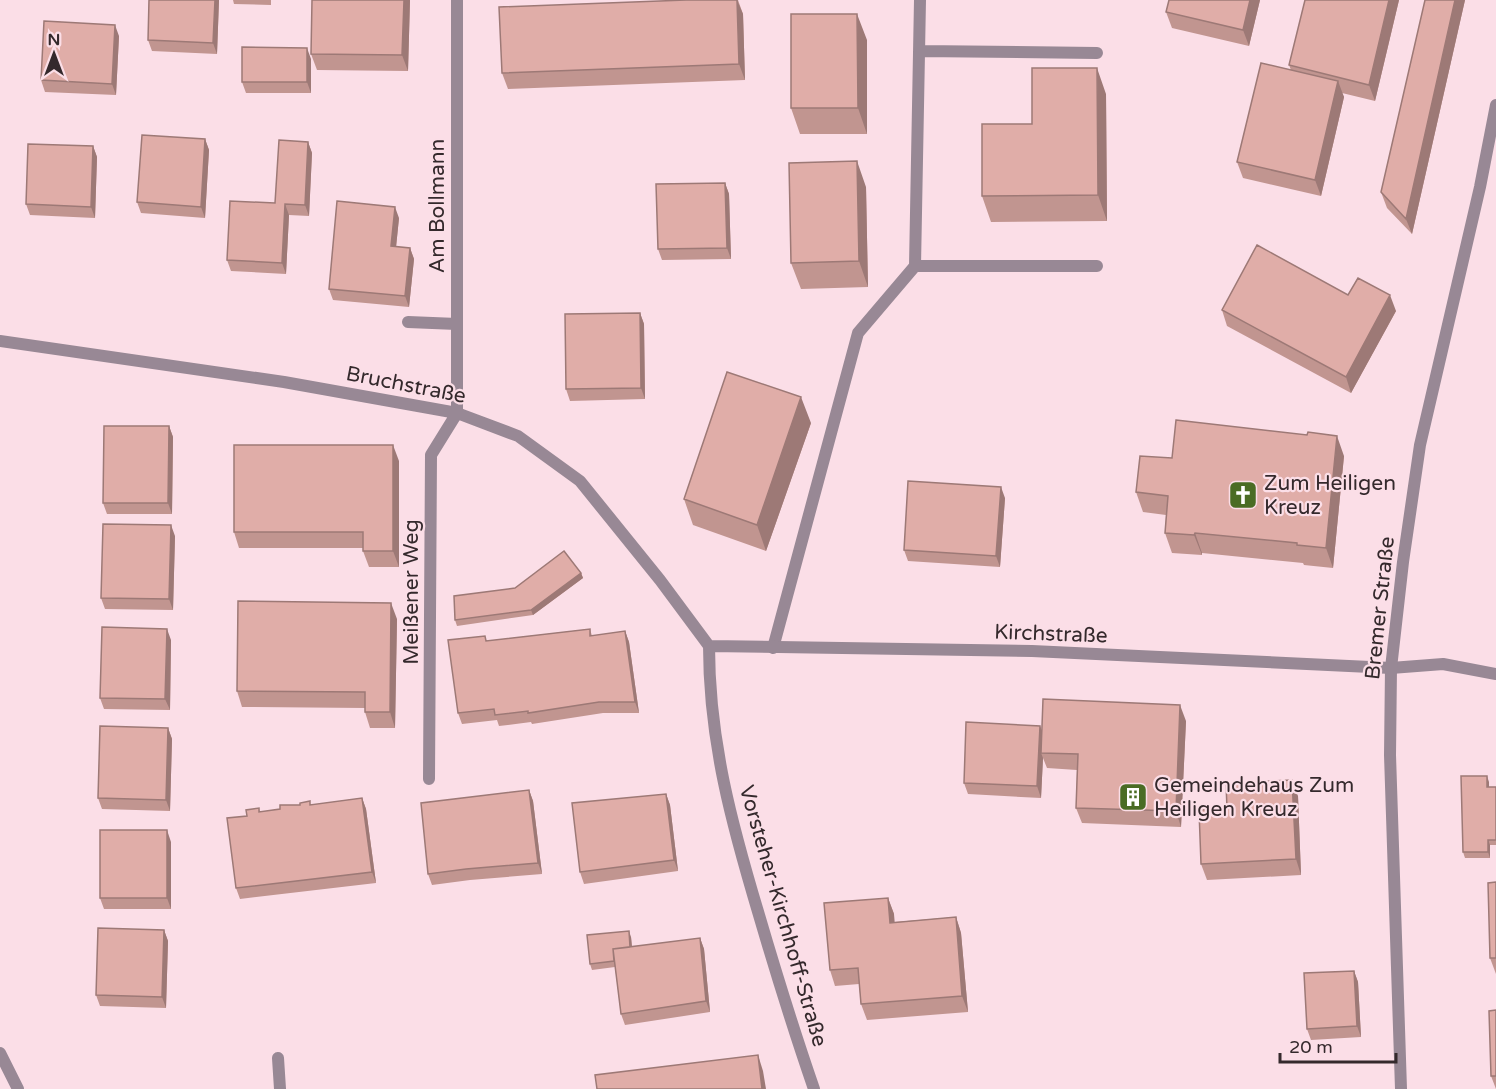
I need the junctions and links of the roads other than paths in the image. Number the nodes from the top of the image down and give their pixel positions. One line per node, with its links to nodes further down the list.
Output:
1 (456, 0): 9 (street, Am Bollmann)
2 (920, 0): 3 (street)
3 (919, 51): 4 (street); 6 (street)
4 (1097, 53)
5 (1496, 105): 14 (street, Bremer Straße)
6 (915, 266): 7 (street); 13 (street)
7 (1097, 266)
8 (408, 322): 9 (street)
9 (457, 324): 11 (street, Am Bollmann)
10 (0, 340): 11 (street, Bruchstraße)
11 (457, 413): 12 (street, Bruchstraße); 16 (street, Meißener Weg)
12 (709, 646): 13 (street, Kirchstraße); 21 (street, Vorsteher-Kirchhoff-Straße)
13 (773, 648): 14 (street, Kirchstraße)
14 (1391, 668): 15 (street, Kirchstraße); 22 (street, Bremer Straße)
15 (1496, 674)
16 (429, 779)
17 (0, 1053): 19 (street)
18 (278, 1058): 20 (street)
19 (18, 1089)
20 (280, 1089)
21 (814, 1089)
22 (1401, 1089)

